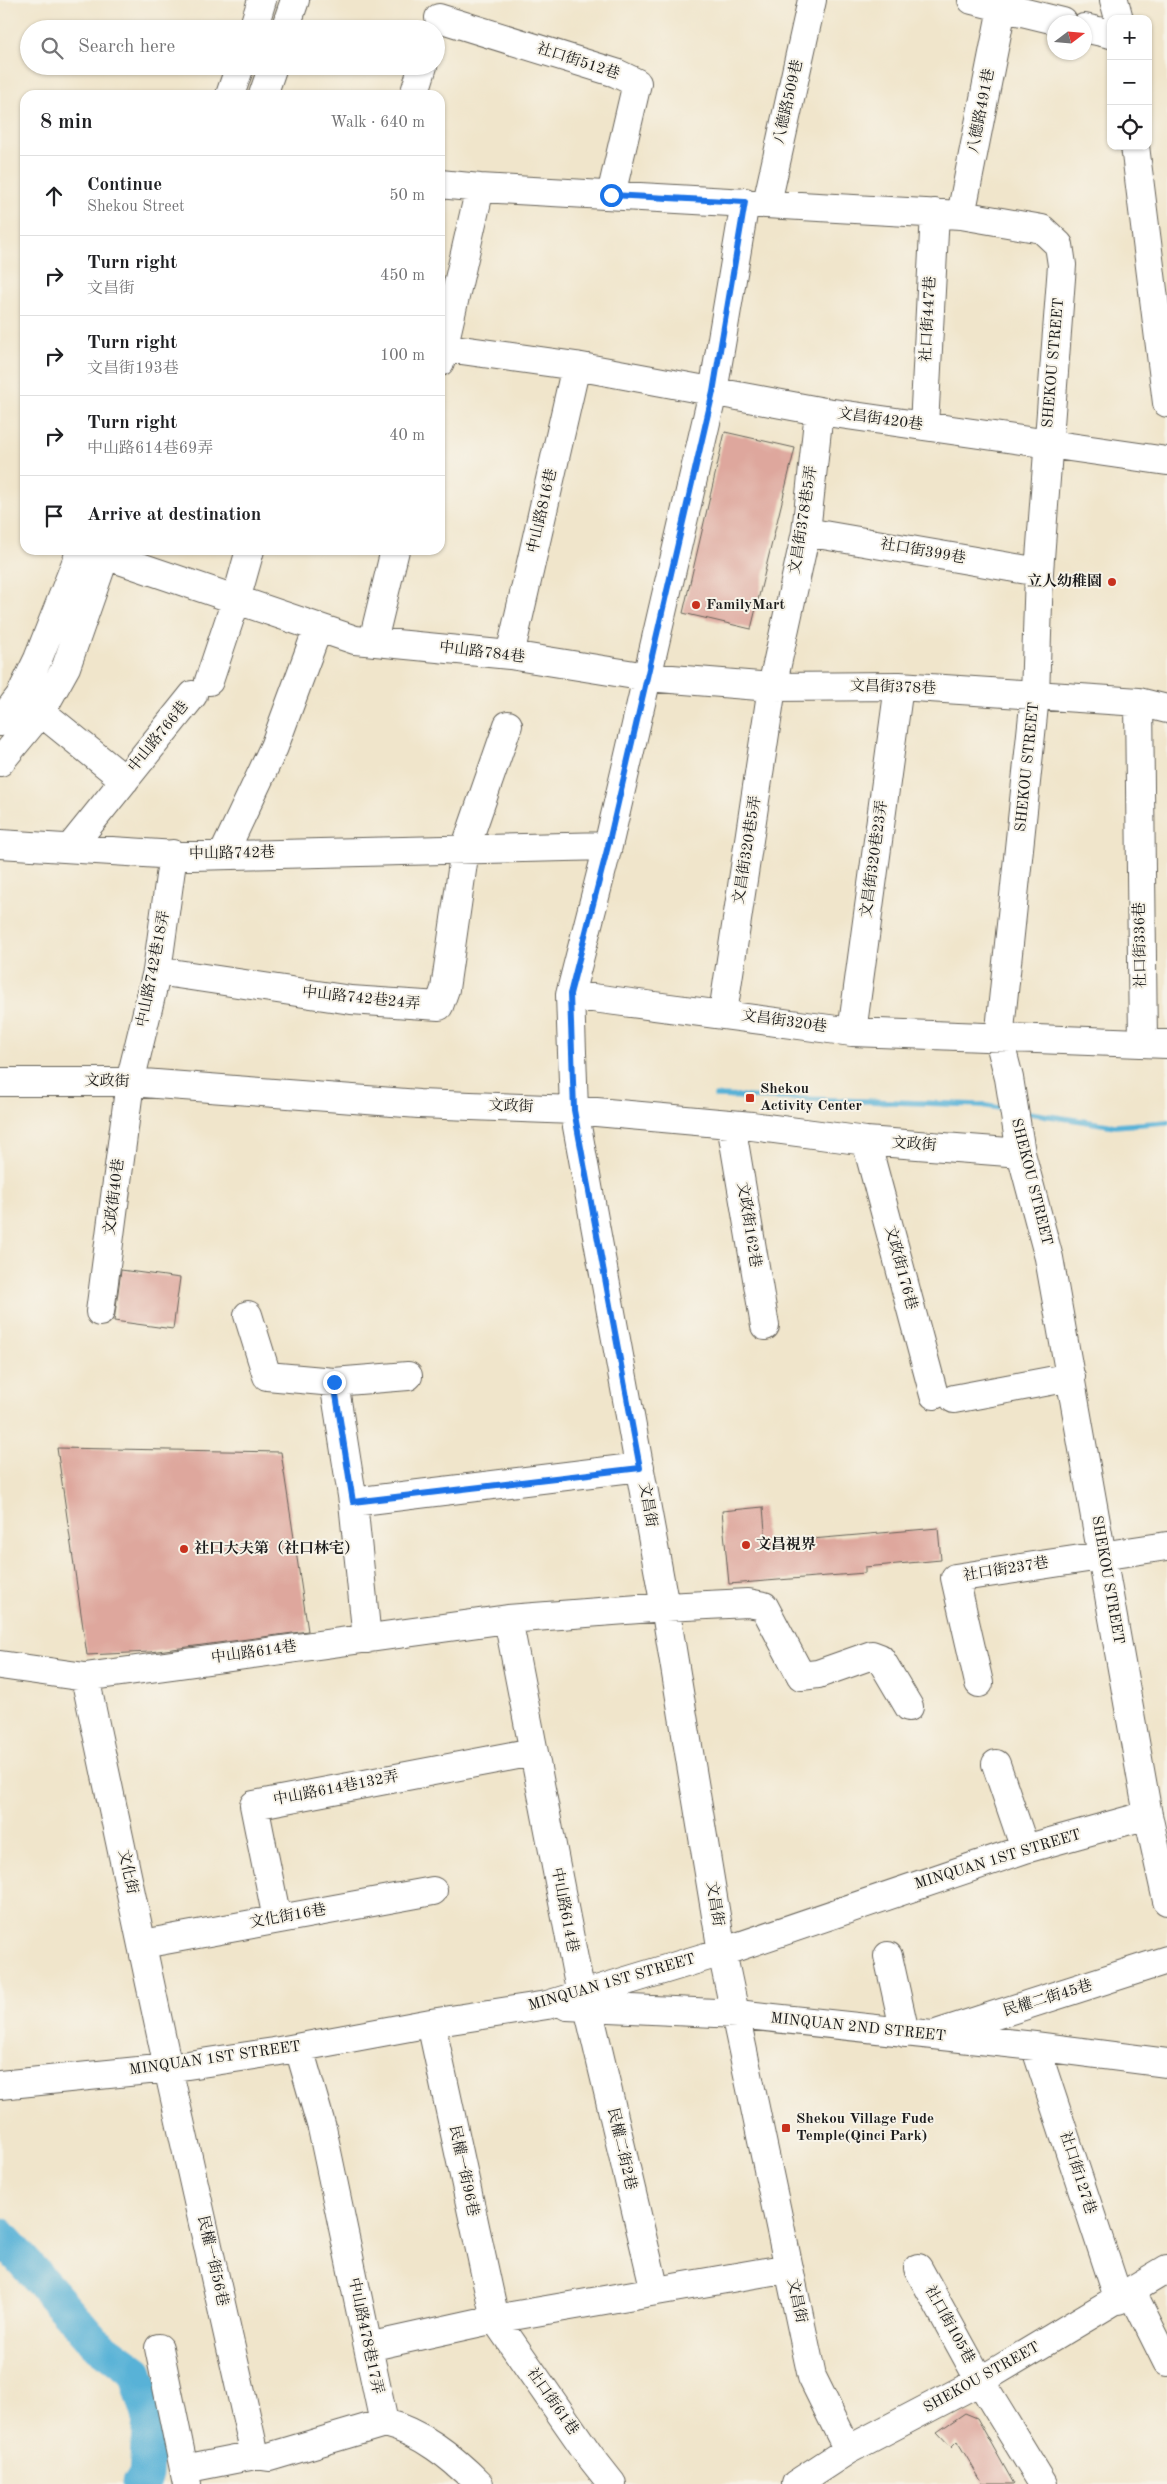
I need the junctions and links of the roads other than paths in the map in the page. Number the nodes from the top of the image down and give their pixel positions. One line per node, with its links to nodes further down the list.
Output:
1 (262, 0): 10 (street)
2 (295, 0): 11 (street)
3 (812, 0): 24 (street, 八德路509巷)
4 (972, 0): 6 (street)
5 (1114, 0): 7 (street)
6 (1002, 8): 9 (street); 25 (street, 八德路491巷)
7 (1118, 15)
8 (439, 16): 23 (street, 社口街512巷)
9 (1047, 18)
10 (256, 20)
11 (288, 20)
12 (1092, 30): 13 (street)
13 (1107, 33)
14 (237, 75): 17 (street)
15 (270, 75): 18 (street)
16 (420, 75): 19 (street)
17 (232, 90)
18 (266, 90)
19 (416, 90)
20 (1135, 150): 30 (street)
21 (445, 184): 22 (street, SHEKOU STREET)
22 (480, 188): 23 (street, SHEKOU STREET); 26 (street)
23 (611, 195): 24 (street, SHEKOU STREET)
24 (756, 203): 25 (street, SHEKOU STREET); 29 (street, 文昌街)
25 (948, 214): 32 (street, 社口街447巷); 33 (street, SHEKOU STREET)
26 (445, 335)
27 (445, 352): 28 (street)
28 (576, 366): 29 (street); 45 (street, 中山路816巷)
29 (713, 392): 31 (street, 文昌街420巷); 46 (street, 文昌街)
30 (1167, 403)
31 (819, 411): 32 (street, 文昌街420巷); 35 (street, 文昌街378巷5弄)
32 (924, 426): 33 (street, 文昌街420巷)
33 (1048, 443): 34 (street, 文昌街420巷); 41 (street, SHEKOU STREET)
34 (1167, 461)
35 (806, 532): 41 (street, 社口街399巷); 48 (street, 文昌街378巷5弄)
36 (95, 555): 53 (street)
37 (96, 555): 52 (street)
38 (106, 555): 42 (street, 中山路784巷)
39 (249, 555): 42 (street)
40 (394, 555): 44 (street)
41 (1039, 572): 49 (street, SHEKOU STREET)
42 (236, 600): 43 (street, 中山路784巷); 56 (street, 中山路766巷)
43 (318, 628): 44 (street, 中山路784巷); 62 (street)
44 (373, 641): 45 (street, 中山路784巷)
45 (510, 655): 46 (street, 中山路784巷)
46 (647, 677): 48 (street, 文昌街378巷); 58 (street, 文昌街)
47 (899, 686): 48 (street, 文昌街378巷); 49 (street, 文昌街378巷); 66 (street, 文昌街320巷23弄)
48 (772, 688): 65 (street, 文昌街320巷5弄)
49 (1035, 696): 50 (street, 文昌街378巷); 67 (street, SHEKOU STREET)
50 (1139, 702): 51 (street, 文昌街378巷); 68 (street, 社口街336巷)
51 (1167, 709)
52 (41, 712): 55 (street); 56 (street, 中山路766巷)
53 (0, 722)
54 (508, 725): 60 (street)
55 (0, 762)
56 (125, 780): 59 (street, 中山路766巷)
57 (0, 844): 59 (street, 中山路742巷)
58 (608, 846): 60 (street, 中山路742巷); 64 (street, 文昌街)
59 (70, 848): 61 (street, 中山路742巷)
60 (465, 849): 62 (street, 中山路742巷); 63 (street, 中山路742巷24弄)
61 (173, 854): 62 (street, 中山路742巷); 63 (street, 中山路742巷18弄)
62 (224, 855)
63 (157, 971): 70 (street, 中山路742巷18弄)
64 (570, 994): 65 (street, 文昌街320巷); 71 (street, 文昌街)
65 (723, 1013): 66 (street, 文昌街320巷)
66 (852, 1032): 67 (street, 文昌街320巷)
67 (999, 1039): 68 (street, 社口街336巷); 74 (street, SHEKOU STREET)
68 (1155, 1044)
69 (0, 1082): 70 (street, 文政街)
70 (130, 1082): 71 (street, 文政街); 75 (street, 文政街40巷)
71 (574, 1110): 72 (street, 文政街); 81 (street, 文昌街)
72 (731, 1124): 73 (street, 文政街); 77 (street, 文政街162巷)
73 (866, 1142): 74 (street, 文政街); 79 (street, 文政街176巷)
74 (1021, 1153): 79 (street, SHEKOU STREET)
75 (100, 1312)
76 (248, 1315): 80 (street)
77 (765, 1326)
78 (408, 1376): 80 (street)
79 (1071, 1377): 84 (street, SHEKOU STREET)
80 (334, 1382): 82 (street)
81 (640, 1468): 82 (street); 85 (street, 文昌街)
82 (353, 1502): 87 (street)
83 (1167, 1546): 84 (street)
84 (1103, 1555): 90 (street, 社口街237巷); 94 (street, SHEKOU STREET)
85 (665, 1607): 86 (street, 中山路614巷); 91 (street, 中山路614巷); 100 (street, 文昌街)
86 (508, 1619): 87 (street, 中山路614巷); 92 (street, 中山路614巷)
87 (367, 1639): 89 (street, 中山路614巷)
88 (0, 1665): 89 (street, 中山路614巷)
89 (85, 1676): 99 (street, 文化街)
90 (979, 1682)
91 (909, 1707)
92 (533, 1752): 98 (street, 中山路614巷132弄); 103 (street, 中山路614巷)
93 (996, 1764): 95 (street)
94 (1148, 1815): 95 (street, MINQUAN 1ST STREET); 97 (street, SHEKOU STREET)
95 (1025, 1849): 100 (street, MINQUAN 1ST STREET)
96 (433, 1890): 98 (street, 文化街16巷)
97 (1167, 1901)
98 (277, 1919): 99 (street, 文化街16巷)
99 (143, 1944): 110 (street, 文化街)
100 (722, 1952): 103 (street, MINQUAN 1ST STREET); 104 (street, 文昌街)
101 (888, 1956): 106 (street)
102 (1167, 1960): 106 (street, 民權二街45巷)
103 (584, 2001): 104 (street, MINQUAN 2ND STREET); 105 (street, MINQUAN 1ST STREET); 115 (street, 民權二街2巷)
104 (737, 2014): 106 (street, MINQUAN 2ND STREET); 112 (street, 文昌街)
105 (431, 2023): 108 (street, MINQUAN 1ST STREET); 117 (street, 民權一街96巷)
106 (916, 2035): 107 (street, MINQUAN 2ND STREET)
107 (1035, 2046): 109 (street, MINQUAN 2ND STREET); 116 (street, 社口街127巷)
108 (299, 2048): 110 (street, MINQUAN 1ST STREET); 118 (street, 中山路478巷17弄)
109 (1167, 2064)
110 (168, 2068): 111 (street, MINQUAN 1ST STREET); 124 (street, 民權一街56巷)
111 (0, 2085)
112 (790, 2268): 115 (street); 123 (street, 文昌街)
113 (918, 2268): 121 (street, 社口街105巷)
114 (1167, 2270): 116 (street, SHEKOU STREET)
115 (655, 2291): 117 (street)
116 (1126, 2296): 120 (street, 社口街127巷); 121 (street, SHEKOU STREET)
117 (495, 2319): 118 (street); 127 (street, 社口街61巷)
118 (368, 2347): 122 (street, 中山路478巷17弄)
119 (159, 2348): 125 (street)
120 (1167, 2362)
121 (980, 2381): 123 (street, SHEKOU STREET); 129 (street, 社口街105巷)
122 (384, 2423): 124 (street); 126 (street)
123 (848, 2450): 128 (street, SHEKOU STREET)
124 (255, 2455): 125 (street)
125 (185, 2477)
126 (479, 2484)
127 (612, 2484)
128 (796, 2484)
129 (1043, 2484)

